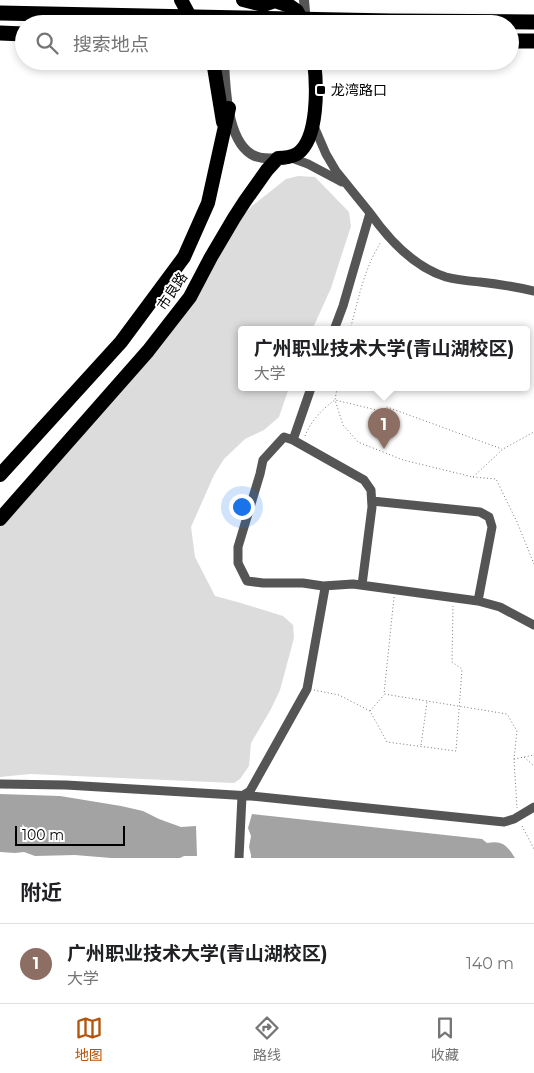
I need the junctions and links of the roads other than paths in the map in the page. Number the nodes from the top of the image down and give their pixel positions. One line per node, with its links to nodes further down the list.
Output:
1 (181, 0): 7 (highway)
2 (243, 0): 4 (highway)
3 (304, 0): 10 (street)
4 (264, 3): 8 (street); 9 (highway)
5 (0, 14): 6 (highway)
6 (49, 15)
7 (189, 15)
8 (246, 15)
9 (299, 15)
10 (305, 15)
11 (519, 22): 12 (highway)
12 (534, 22)
13 (0, 33): 14 (highway)
14 (15, 34)
15 (519, 41): 16 (highway)
16 (534, 42)
17 (214, 70): 24 (highway, 市良路)
18 (219, 70): 21 (highway)
19 (224, 70): 21 (street)
20 (314, 70): 23 (highway, 市良路)
21 (225, 79): 22 (street)
22 (229, 108): 24 (highway); 25 (street)
23 (313, 124): 25 (highway, 市良路); 26 (street)
24 (224, 130): 32 (highway, 市良路)
25 (283, 158): 26 (street); 34 (highway, 市良路)
26 (346, 184): 27 (street)
27 (370, 213): 28 (street); 29 (street)
28 (534, 291)
29 (336, 326)
30 (310, 391): 31 (street)
31 (293, 440): 33 (street); 35 (street)
32 (0, 475)
33 (372, 500): 36 (street); 37 (street)
34 (0, 519)
35 (323, 586): 36 (street); 40 (street)
36 (362, 586): 37 (street)
37 (478, 601): 38 (street)
38 (534, 625)
39 (0, 784): 40 (street)
40 (242, 796): 41 (street); 42 (street)
41 (534, 807)
42 (239, 858)

